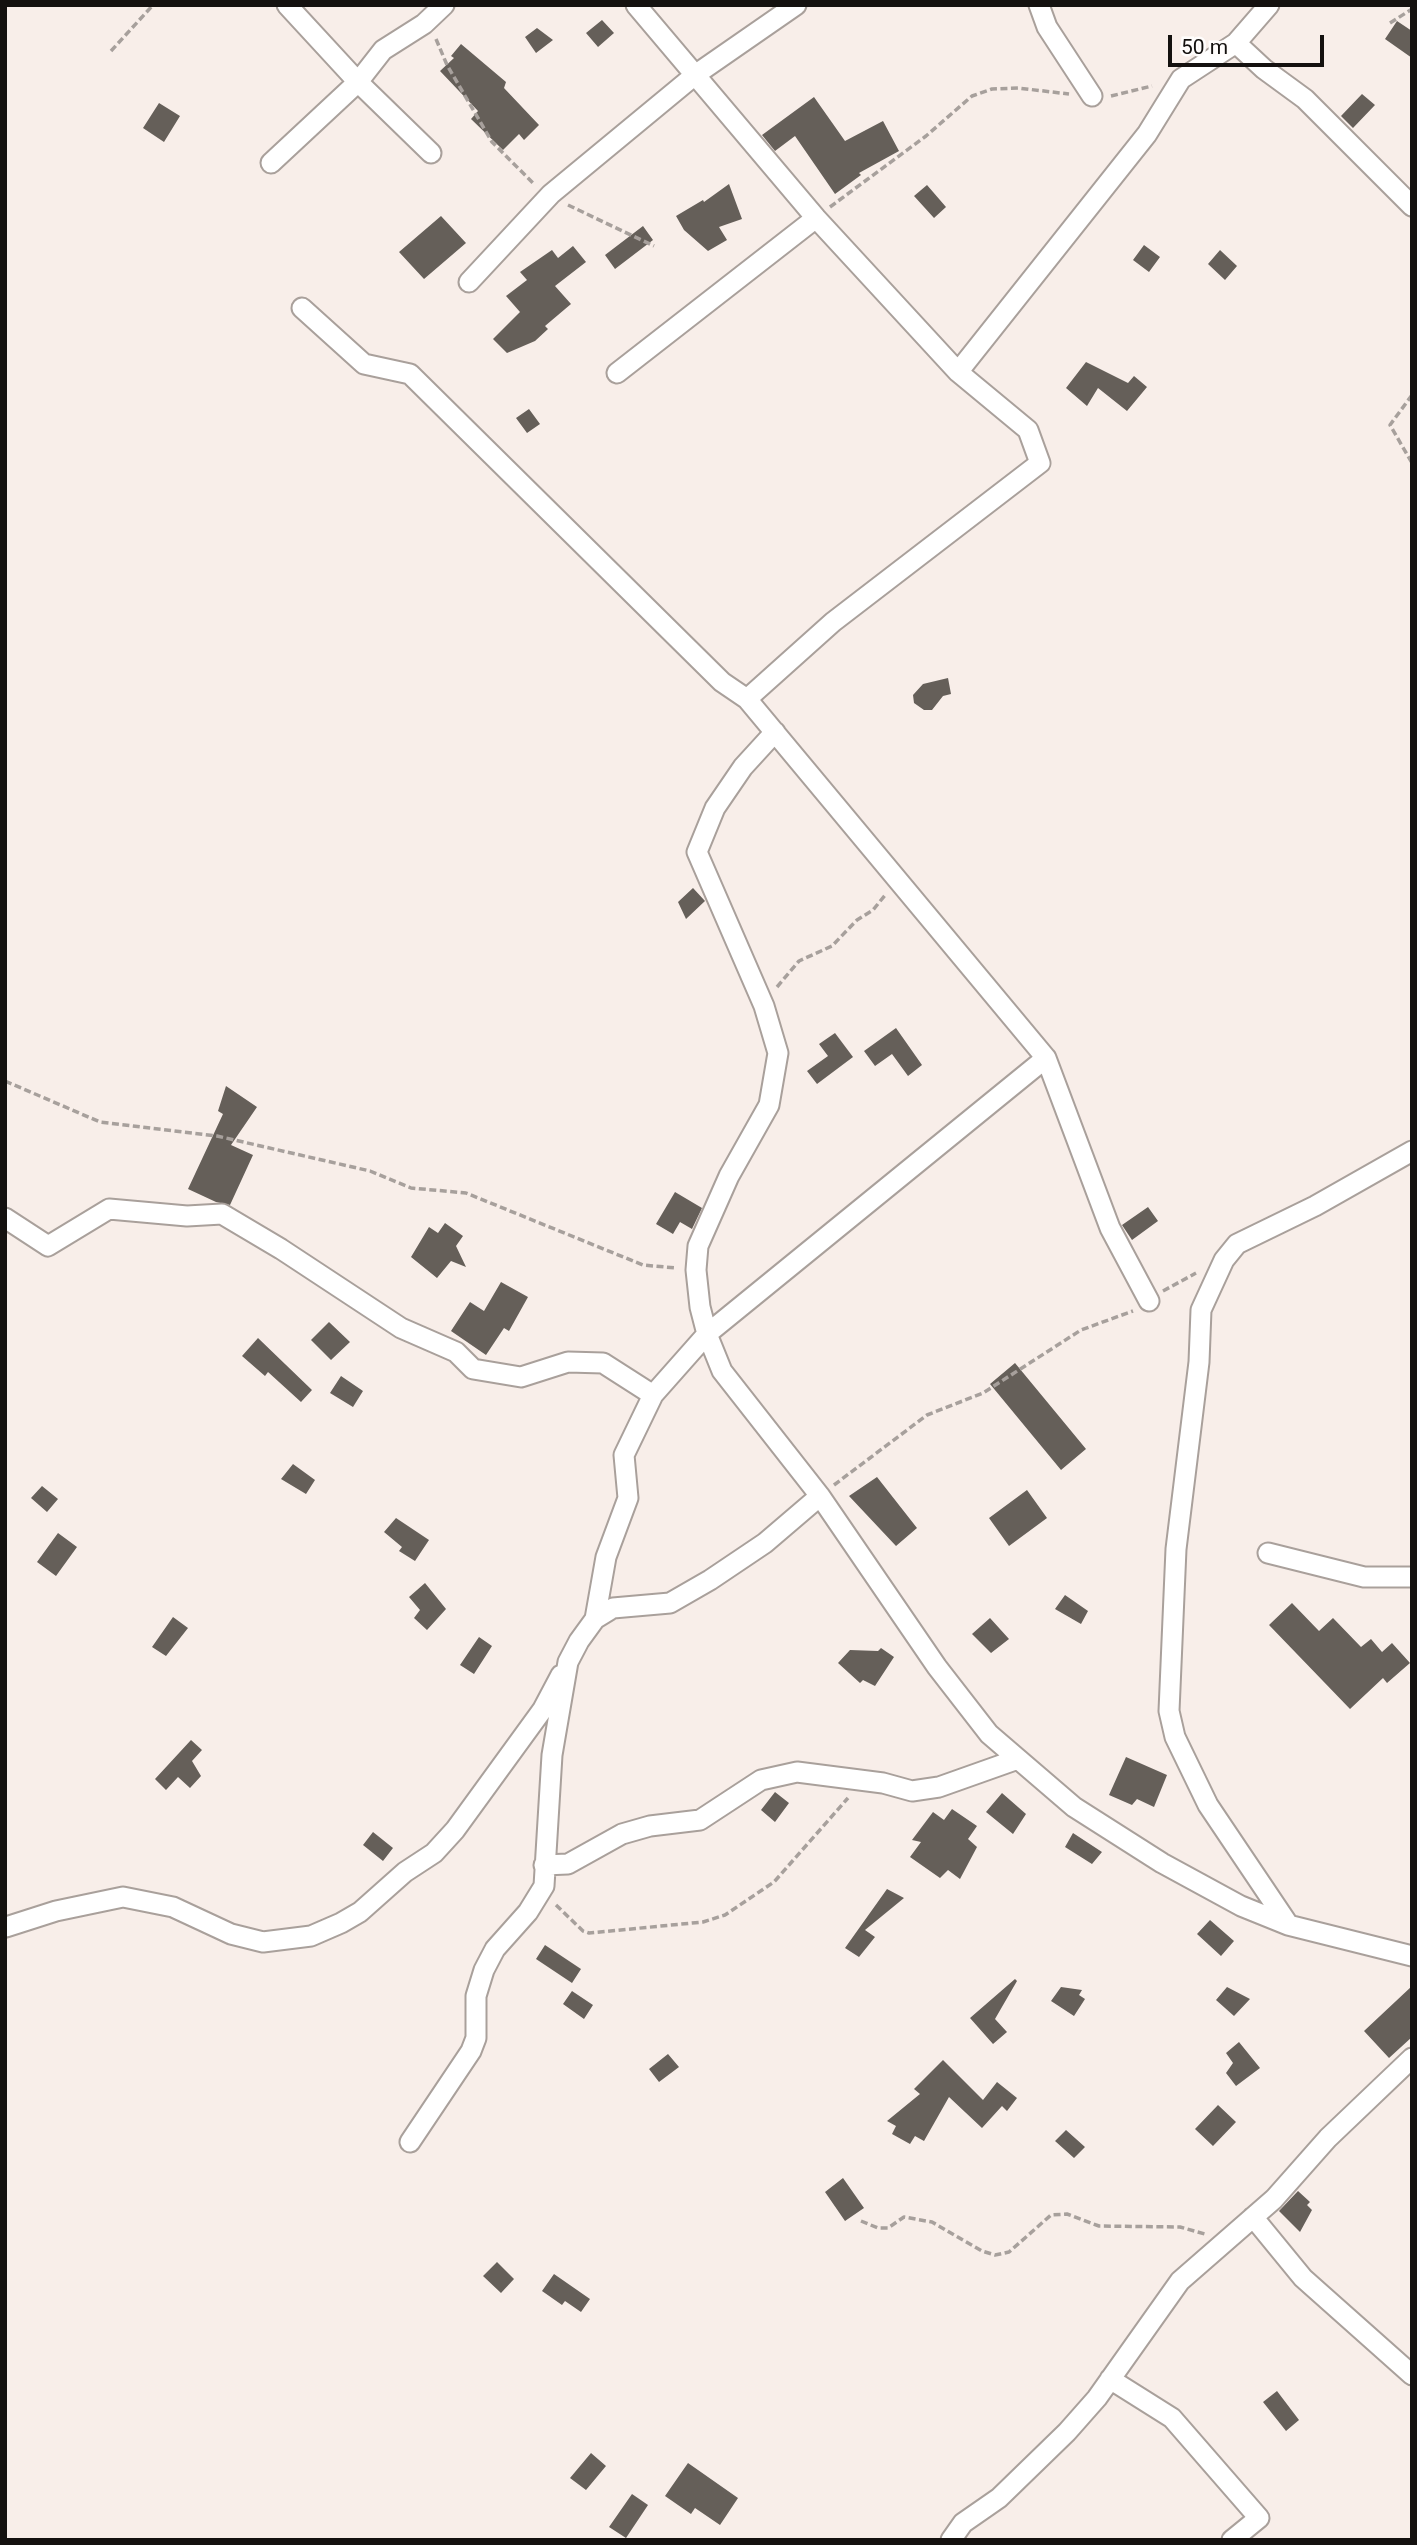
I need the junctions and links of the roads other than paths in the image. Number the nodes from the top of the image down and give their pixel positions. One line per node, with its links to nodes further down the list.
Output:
1 (287, 5): 9 (street)
2 (444, 5): 9 (street)
3 (636, 5): 8 (street)
4 (796, 5): 8 (street)
5 (1039, 5): 10 (street)
6 (1269, 5): 7 (street)
7 (1236, 43): 13 (street); 17 (street)
8 (695, 75): 14 (street); 15 (street)
9 (358, 82): 11 (street); 12 (street)
10 (1092, 96)
11 (431, 153)
12 (271, 163)
13 (1412, 206)
14 (816, 218): 17 (street); 18 (street)
15 (469, 282)
16 (302, 308): 19 (street)
17 (958, 372): 19 (street)
18 (617, 373)
19 (747, 699): 20 (street)
20 (775, 732): 21 (street); 25 (street)
21 (1046, 1058): 24 (street); 25 (street)
22 (1412, 1151): 34 (street)
23 (5, 1218): 26 (street)
24 (1149, 1301)
25 (707, 1334): 26 (street); 27 (street)
26 (653, 1395): 30 (street)
27 (820, 1496): 30 (street); 32 (street)
28 (1268, 1553): 29 (street)
29 (1412, 1577)
30 (595, 1619): 31 (street)
31 (568, 1662): 33 (street); 35 (street)
32 (1018, 1759): 33 (street); 34 (street)
33 (544, 1865): 38 (street)
34 (1288, 1925): 36 (street)
35 (6, 1927)
36 (1412, 1956)
37 (1412, 2058): 39 (street)
38 (410, 2142)
39 (1253, 2217): 40 (street); 41 (street)
40 (1412, 2375)
41 (1110, 2379): 42 (street); 43 (street)
42 (955, 2538)
43 (1233, 2540)

